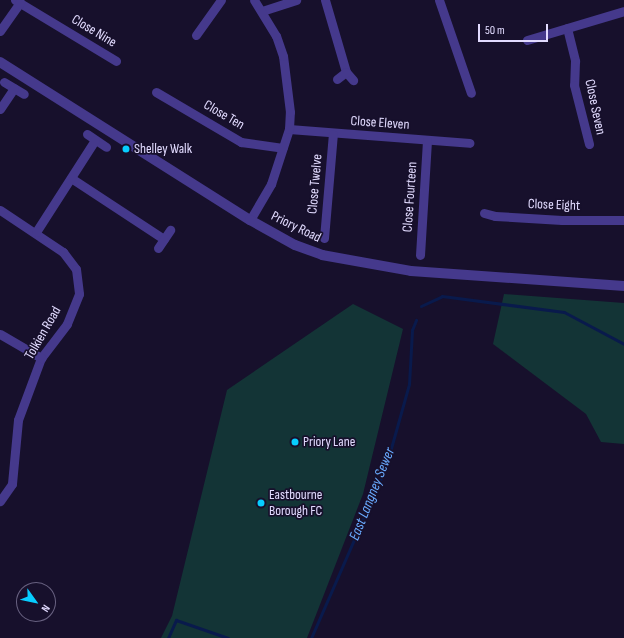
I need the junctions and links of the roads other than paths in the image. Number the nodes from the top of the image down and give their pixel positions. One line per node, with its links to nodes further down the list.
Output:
1 (221, 0): 11 (street)
2 (254, 0): 7 (street)
3 (296, 0): 7 (street)
4 (325, 0): 15 (street)
5 (440, 0): 21 (street)
6 (17, 1): 10 (street); 13 (street, Close Nine)
7 (262, 11): 24 (street)
8 (624, 11): 9 (street)
9 (567, 28): 12 (street); 30 (street, Close Seven)
10 (0, 31)
11 (196, 35)
12 (527, 40)
13 (116, 61)
14 (0, 62): 36 (street, Priory Road)
15 (346, 72): 16 (street); 17 (street)
16 (337, 79)
17 (353, 80)
18 (4, 82): 19 (street)
19 (14, 88): 22 (street); 23 (street)
20 (156, 92): 32 (street, Close Ten)
21 (471, 93)
22 (24, 94)
23 (0, 109)
24 (289, 129): 26 (street, Close Eleven); 32 (street)
25 (87, 134): 27 (street)
26 (334, 134): 28 (street, Close Eleven); 40 (street, Close Twelve)
27 (95, 140): 31 (street); 33 (street)
28 (428, 140): 29 (street, Close Eleven); 43 (street, Close Fourteen)
29 (469, 143)
30 (588, 144)
31 (106, 146)
32 (283, 148): 36 (street)
33 (71, 178): 39 (street); 41 (street)
34 (0, 210): 39 (street, Tolkien Road)
35 (484, 213): 37 (street, Close Eight)
36 (250, 220): 44 (street, Priory Road)
37 (624, 220)
38 (170, 230): 41 (street)
39 (36, 232): 46 (street, Tolkien Road)
40 (324, 238)
41 (164, 239): 42 (street)
42 (158, 248)
43 (420, 255)
44 (624, 286)
45 (0, 334): 46 (street)
46 (41, 358): 47 (street, Tolkien Road)
47 (0, 502)

